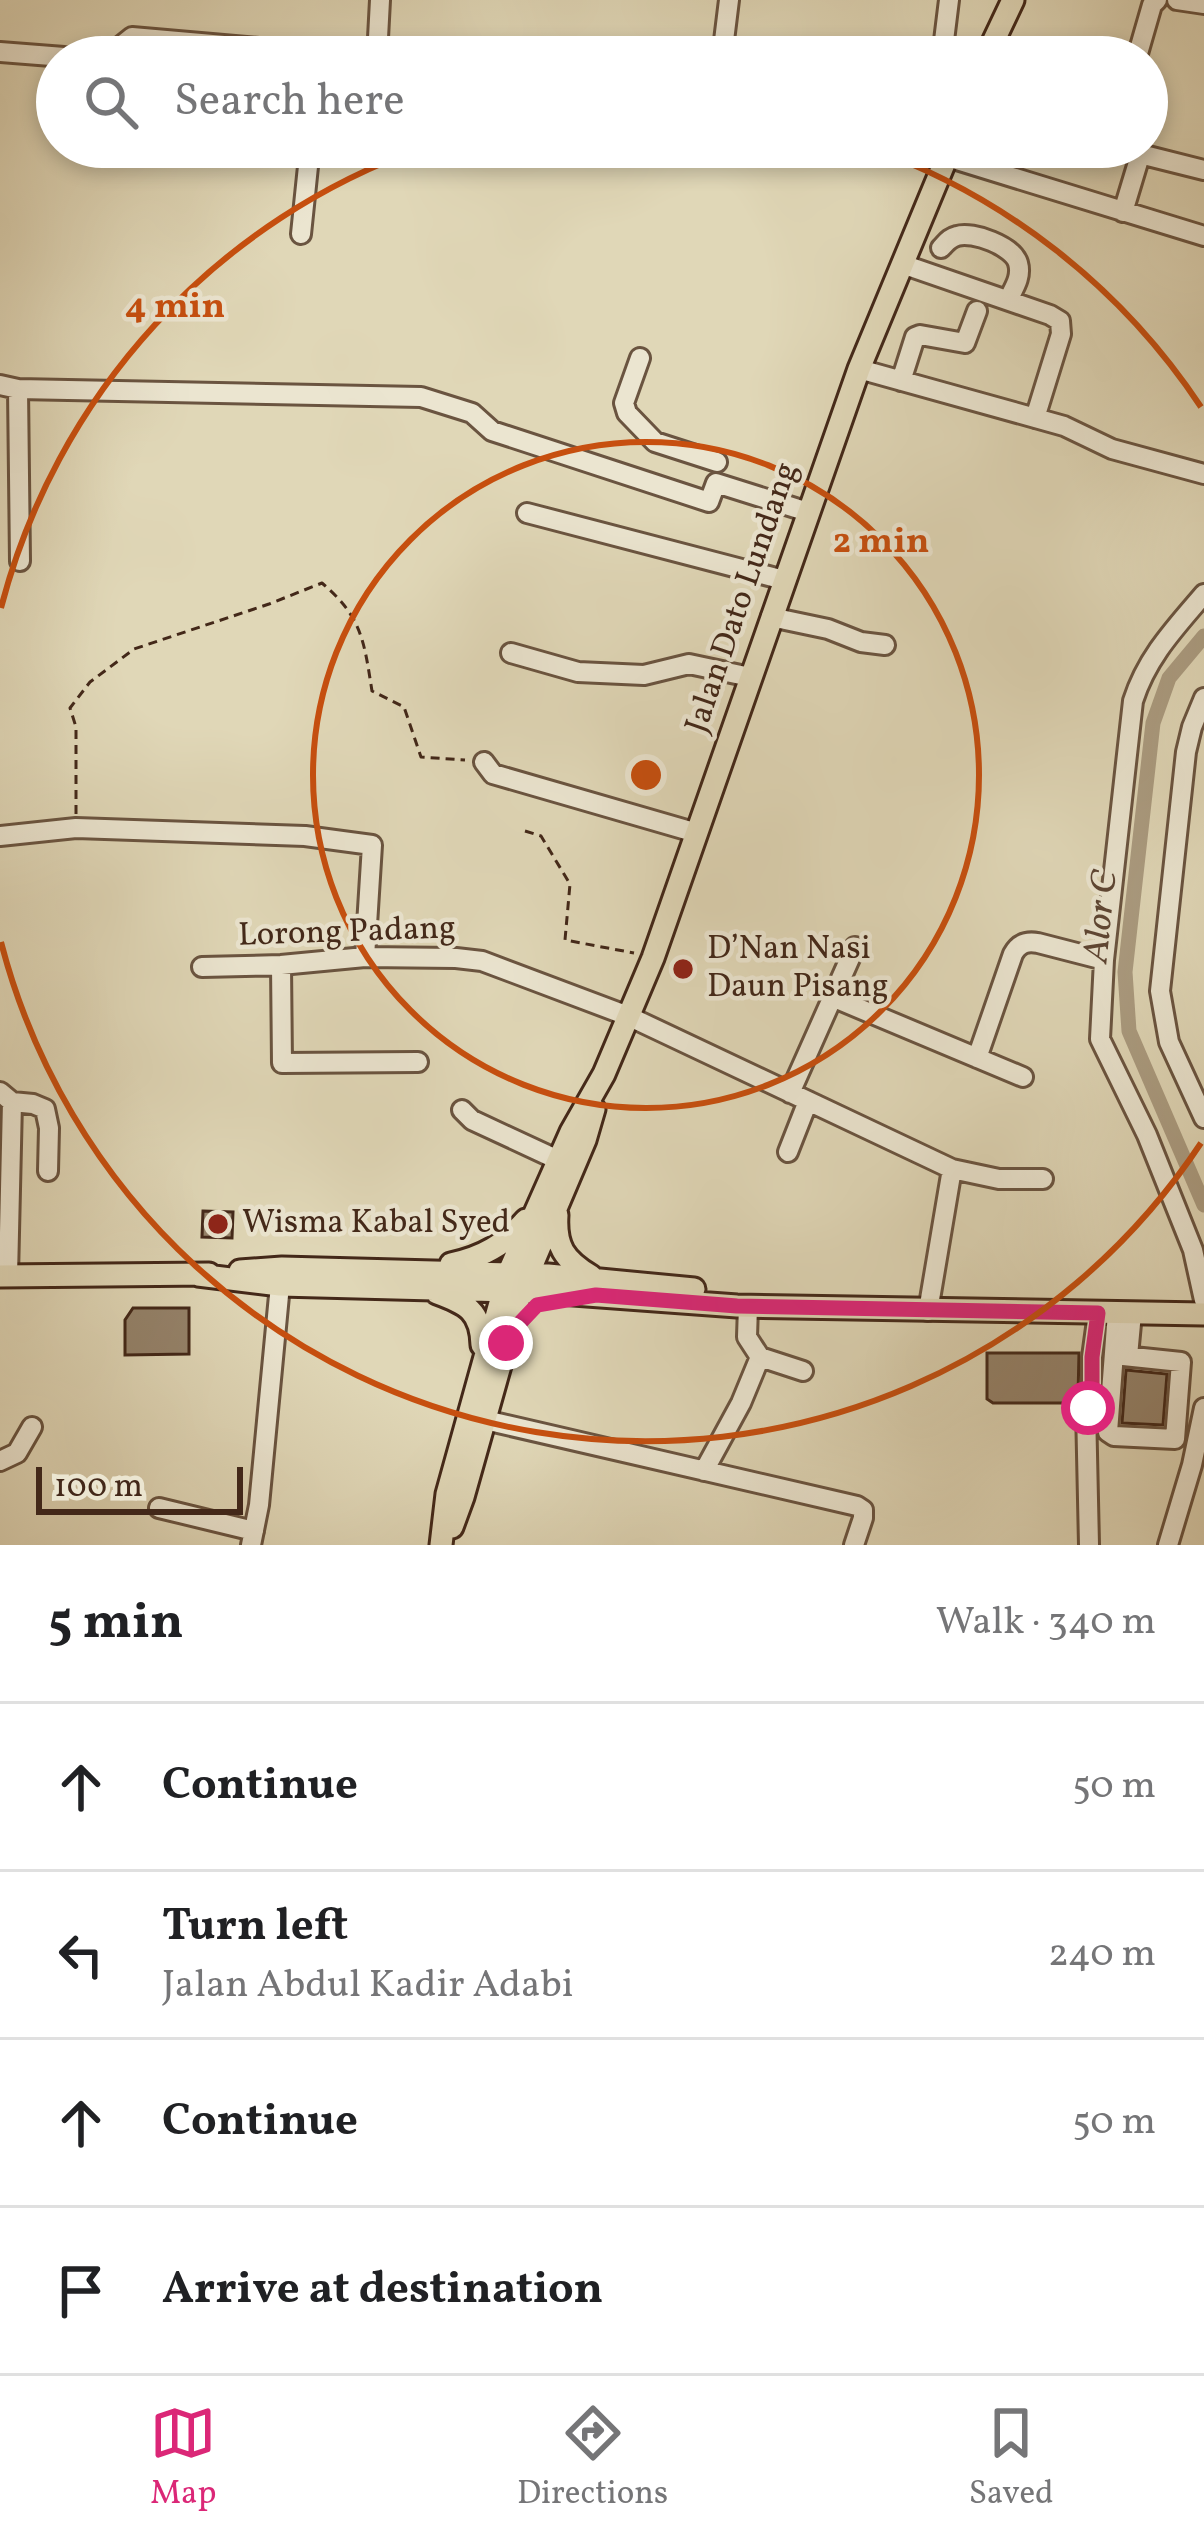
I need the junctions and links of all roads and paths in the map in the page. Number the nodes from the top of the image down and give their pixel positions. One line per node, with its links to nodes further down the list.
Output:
1 (380, 0): 8 (street)
2 (729, 0): 9 (street)
3 (949, 0): 10 (street)
4 (1013, 0): 11 (main road)
5 (1157, 0): 12 (street)
6 (1178, 0): 7 (street)
7 (1204, 4)
8 (378, 36)
9 (725, 36)
10 (945, 36)
11 (996, 36)
12 (1143, 36)
13 (0, 52): 14 (street)
14 (36, 55)
15 (1168, 161): 20 (street)
16 (308, 168): 22 (street)
17 (942, 168): 25 (main road, Jalan Dato Lundang)
18 (995, 168): 21 (street)
19 (1136, 168): 21 (street)
20 (1204, 170)
21 (1123, 212): 23 (street)
22 (301, 234)
23 (1204, 236)
24 (941, 248): 26 (street)
25 (902, 264): 26 (street); 29 (main road, Jalan Dato Lundang)
26 (1007, 300): 32 (street)
27 (977, 311): 30 (street)
28 (640, 358): 33 (street)
29 (859, 369): 30 (street); 35 (main road, Jalan Dato Lundang)
30 (901, 381): 32 (street)
31 (9, 387): 35 (street); 37 (street)
32 (1035, 418): 34 (street)
33 (717, 462)
34 (1204, 474)
35 (808, 512): 38 (main road, Jalan Dato Lundang)
36 (527, 513): 38 (street)
37 (20, 561)
38 (784, 580): 40 (main road, Jalan Dato Lundang)
39 (1204, 594): 53 (street)
40 (771, 617): 41 (street); 43 (main road, Jalan Dato Lundang)
41 (885, 645)
42 (511, 653): 43 (street)
43 (750, 677): 48 (main road, Jalan Dato Lundang)
44 (1204, 698): 65 (street)
45 (484, 762): 46 (path); 48 (street)
46 (76, 828): 49 (street); 51 (street)
47 (525, 831): 52 (path)
48 (697, 833): 52 (main road, Jalan Dato Lundang)
49 (0, 836)
50 (855, 947): 56 (street)
51 (364, 957): 54 (street, Lorong Padang); 57 (street, Lorong Padang)
52 (653, 958): 57 (main road, Jalan Dato Lundang)
53 (1104, 960): 58 (street); 79 (street)
54 (281, 965): 55 (street, Lorong Padang); 59 (street)
55 (202, 967)
56 (832, 997): 58 (street); 63 (street)
57 (628, 1016): 60 (main road, Jalan Dato Lundang); 63 (street, Lorong Padang)
58 (977, 1058): 61 (street)
59 (418, 1062)
60 (604, 1074): 67 (main road, Jalan Dato Lundang); 71 (main road, Jalan Dato Lundang)
61 (1023, 1077)
62 (6, 1097): 69 (street); 72 (street)
63 (799, 1097): 66 (street); 68 (street, Lorong Padang)
64 (462, 1110): 67 (street)
65 (1204, 1118)
66 (788, 1152)
67 (558, 1160): 71 (main road, Jalan Dato Lundang)
68 (952, 1169): 70 (street, Lorong Padang); 82 (street)
69 (47, 1171)
70 (1043, 1179)
71 (549, 1203): 75 (main road); 76 (main road, Jalan Dato Lundang); 78 (main road)
72 (4, 1235): 74 (street)
73 (197, 1275): 74 (main road); 75 (main road); 77 (main road)
74 (4, 1276)
75 (420, 1280): 76 (main road); 77 (main road); 88 (main road)
76 (515, 1282): 78 (main road); 85 (main road); 88 (main road)
77 (280, 1286): 96 (street)
78 (597, 1287): 80 (main road); 81 (main road); 85 (main road)
79 (1204, 1300)
80 (748, 1306): 81 (main road); 87 (street)
81 (806, 1306): 82 (main road)
82 (928, 1311): 83 (main road)
83 (1115, 1313): 84 (main road); 86 (street); 99 (street)
84 (1204, 1314)
85 (506, 1343): 91 (main road)
86 (1121, 1355): 86 (street)
87 (760, 1357): 89 (street); 94 (street)
88 (482, 1364): 97 (main road)
89 (803, 1372)
90 (1204, 1408): 100 (street)
91 (485, 1420): 94 (street); 97 (main road)
92 (32, 1427): 93 (street)
93 (0, 1461)
94 (704, 1472): 98 (street)
95 (159, 1508): 96 (street)
96 (253, 1538)
97 (443, 1545)
98 (854, 1545)
99 (1089, 1545)
100 (1168, 1545)

